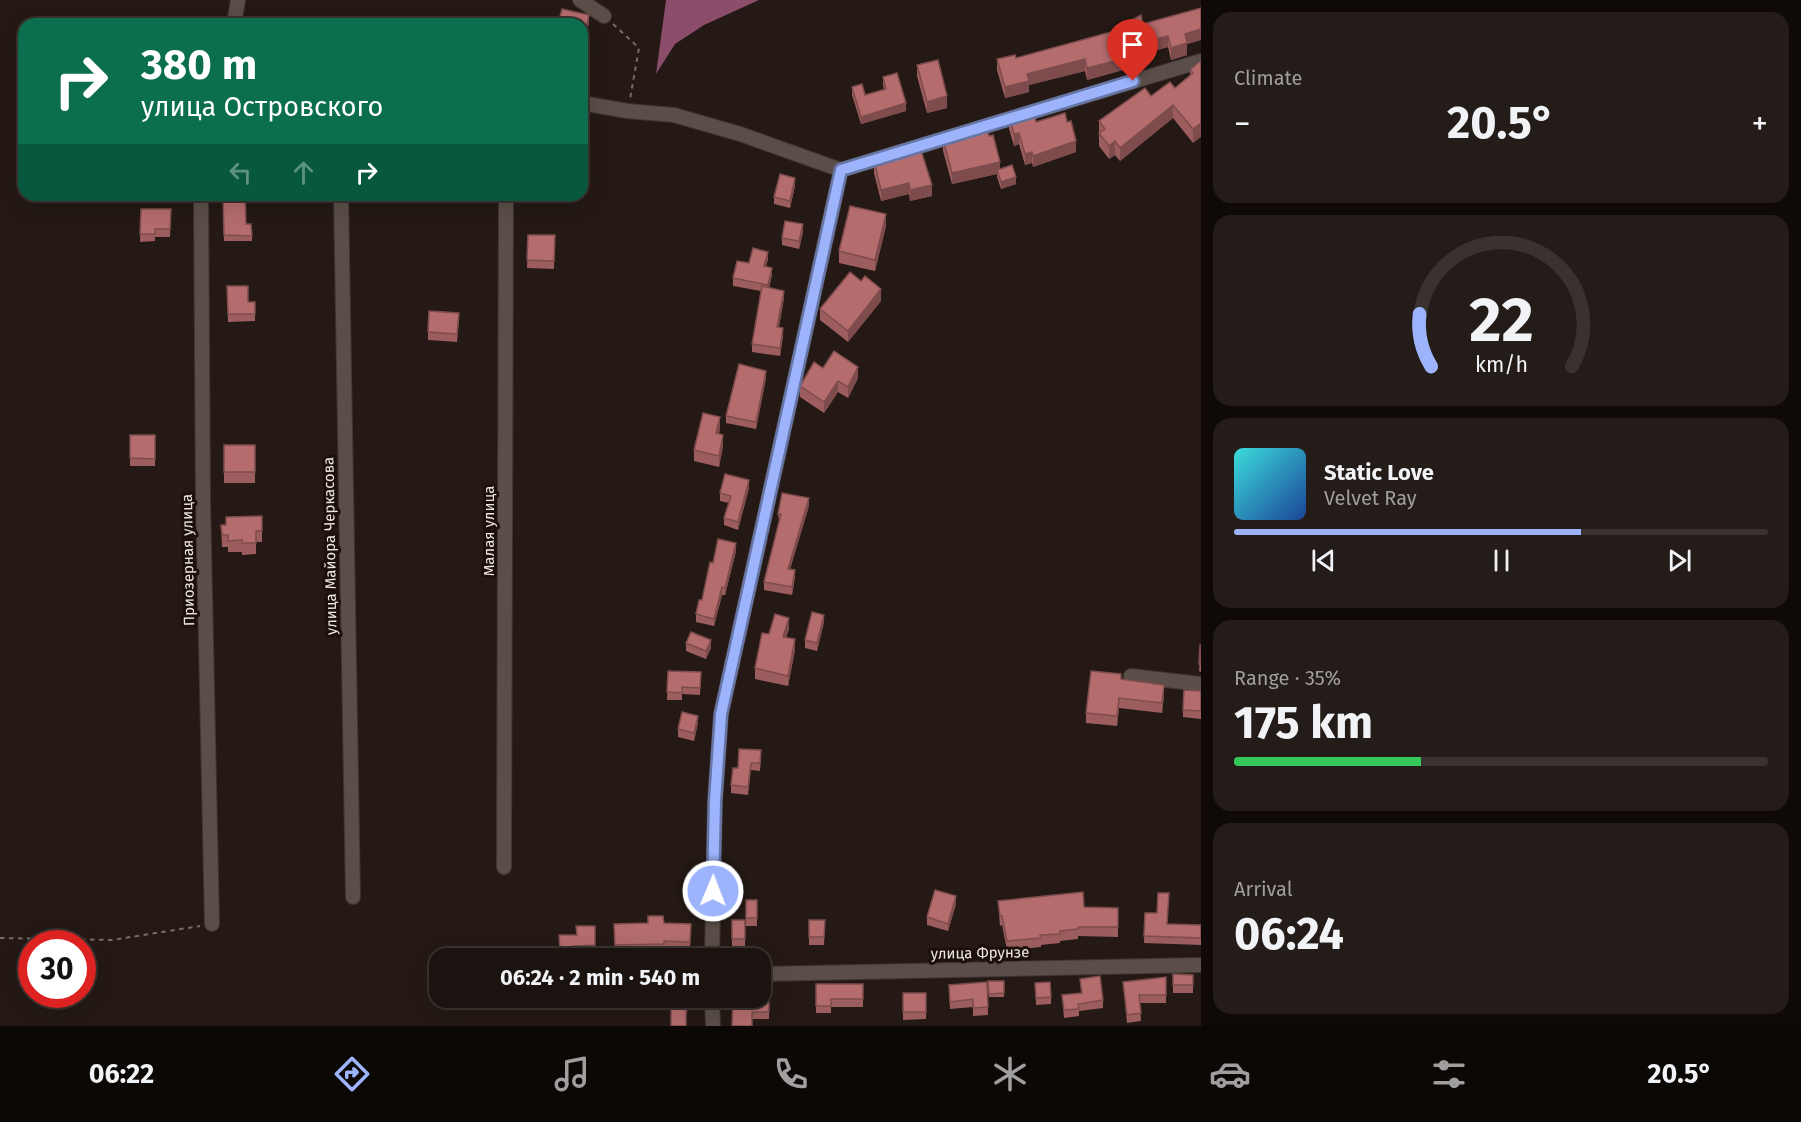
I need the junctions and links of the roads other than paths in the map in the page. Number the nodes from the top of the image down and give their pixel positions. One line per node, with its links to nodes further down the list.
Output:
1 (238, 0): 4 (street)
2 (580, 0): 3 (street)
3 (604, 16)
4 (235, 18)
5 (1201, 61): 7 (street)
6 (588, 104): 7 (street)
7 (841, 170): 16 (street)
8 (201, 201): 15 (street, Приозерная улица)
9 (341, 201): 14 (street, улица Майора Черкасова)
10 (506, 201): 13 (street, Малая улица)
11 (1131, 676): 12 (street)
12 (1201, 684)
13 (504, 867)
14 (352, 897)
15 (212, 924)
16 (712, 948)
17 (1201, 965): 18 (street, улица Фрунзе)
18 (771, 974)
19 (712, 1008): 20 (street)
20 (713, 1026)

